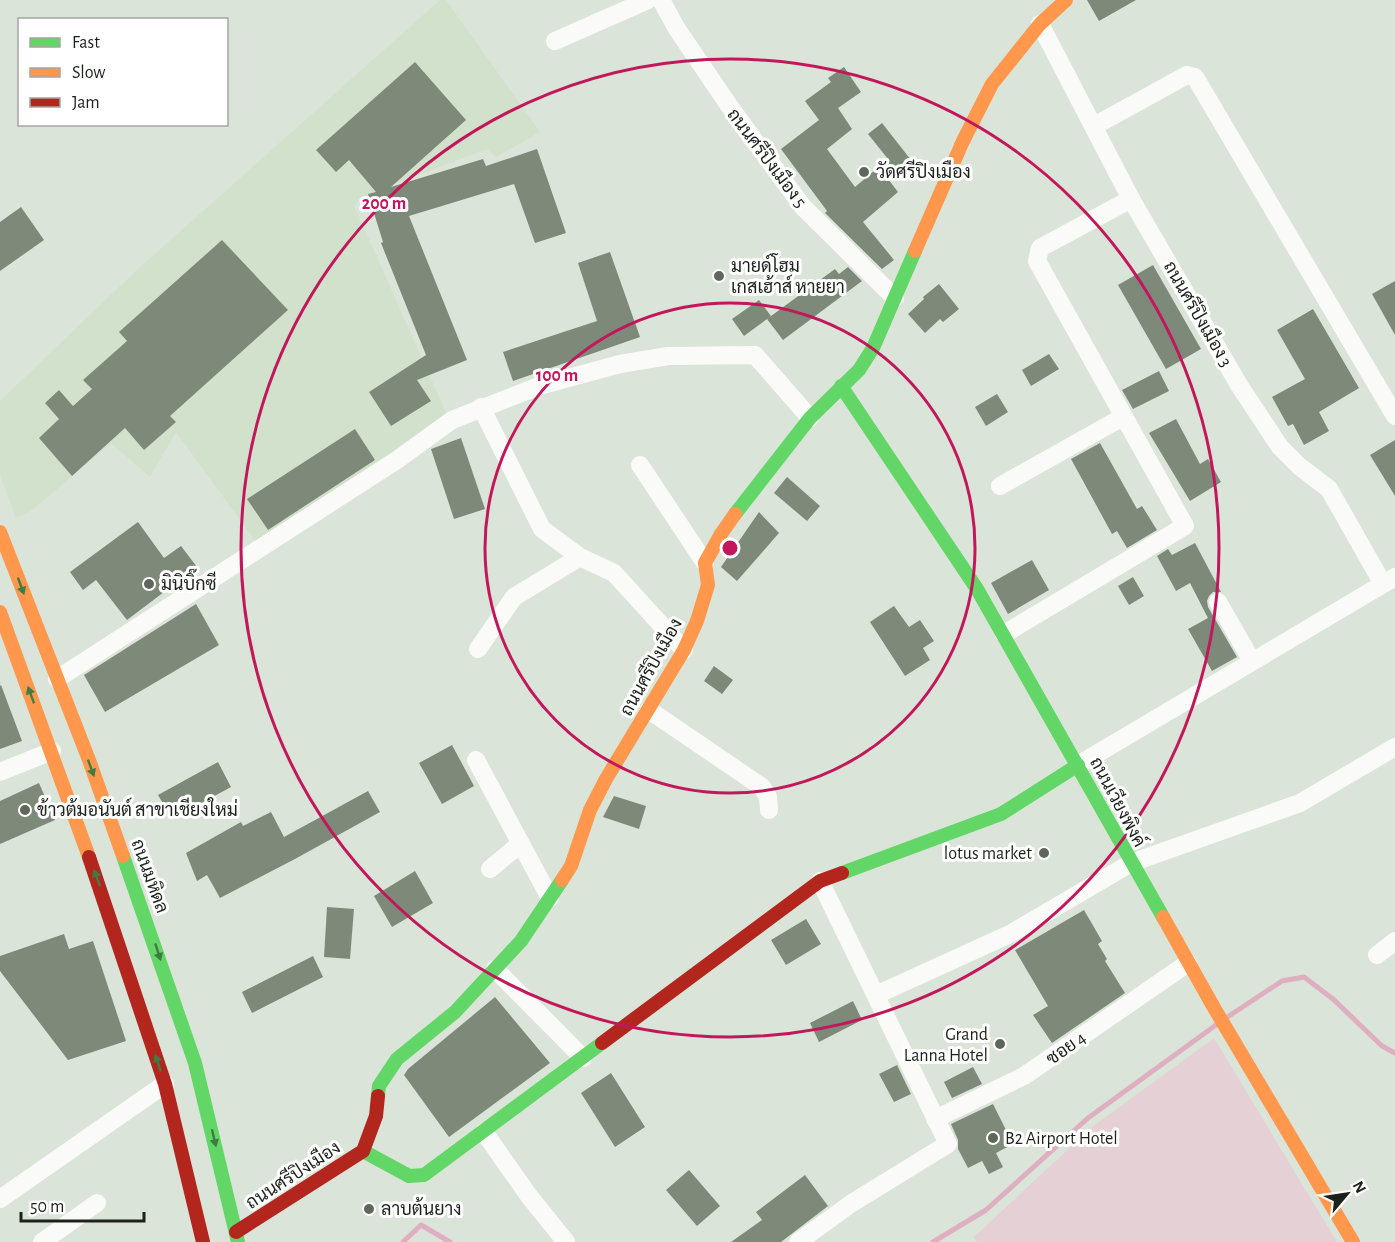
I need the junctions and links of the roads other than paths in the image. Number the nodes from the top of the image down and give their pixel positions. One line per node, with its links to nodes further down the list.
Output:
1 (648, 0): 5 (street)
2 (661, 0): 8 (street, ถนนศรีปิงเมือง 5)
3 (1066, 0): 4 (street)
4 (1040, 24): 6 (street, ถนนศรีปิงเมือง 3); 8 (street)
5 (555, 41)
6 (1094, 126): 7 (street, ถนนศรีปิงเมือง 3); 11 (street)
7 (1131, 200): 12 (street); 19 (street, ถนนศรีปิงเมือง 3)
8 (895, 298): 9 (street)
9 (841, 386): 13 (street); 22 (street, ถนนเวียงพิงค์)
10 (480, 407): 13 (street); 17 (street); 26 (street)
11 (1395, 416)
12 (1123, 417): 15 (street); 22 (street)
13 (810, 418): 18 (street)
14 (640, 465): 18 (street)
15 (1000, 486)
16 (0, 532): 26 (street, ถนนมหิดล, one-way to 26)
17 (580, 557): 23 (street); 24 (street)
18 (705, 563): 24 (street, ถนนศรีปิงเมือง)
19 (1389, 580): 25 (street)
20 (1218, 602): 25 (street)
21 (0, 612): 29 (street, one-way to 21)
22 (1004, 634): 31 (street, ถนนเวียงพิงค์)
23 (478, 649)
24 (684, 650): 27 (street, ถนนศรีปิงเมือง)
25 (1252, 662): 31 (street)
26 (57, 679): 51 (street, ถนนมหิดล, one-way to 51)
27 (649, 710): 33 (street); 38 (street, ถนนศรีปิงเมือง)
28 (1395, 747): 35 (street)
29 (52, 751): 32 (street); 45 (street, one-way to 29)
30 (476, 760): 34 (street)
31 (1078, 765): 35 (street, ถนนเวียงพิงค์); 37 (street)
32 (0, 772)
33 (769, 810)
34 (520, 844): 36 (street); 38 (street)
35 (1131, 863): 41 (street, ถนนเวียงพิงค์); 43 (street)
36 (490, 868)
37 (820, 880): 43 (street); 44 (street)
38 (550, 898): 42 (street, ถนนศรีปิงเมือง)
39 (1395, 941): 40 (street)
40 (1377, 955)
41 (1188, 963): 46 (street, ซอย 4); 56 (street, ถนนเวียงพิงค์)
42 (495, 969): 44 (street); 48 (street, ถนนศรีปิงเมือง)
43 (876, 995): 46 (street)
44 (583, 1058): 47 (street)
45 (165, 1084): 49 (street); 53 (street)
46 (935, 1119): 55 (street)
47 (484, 1132): 48 (street); 54 (street)
48 (363, 1151): 51 (street, ถนนศรีปิงเมือง)
49 (0, 1199)
50 (98, 1203): 52 (street)
51 (237, 1237)
52 (42, 1242)
53 (203, 1242)
54 (566, 1242)
55 (798, 1242)
56 (1353, 1242)

